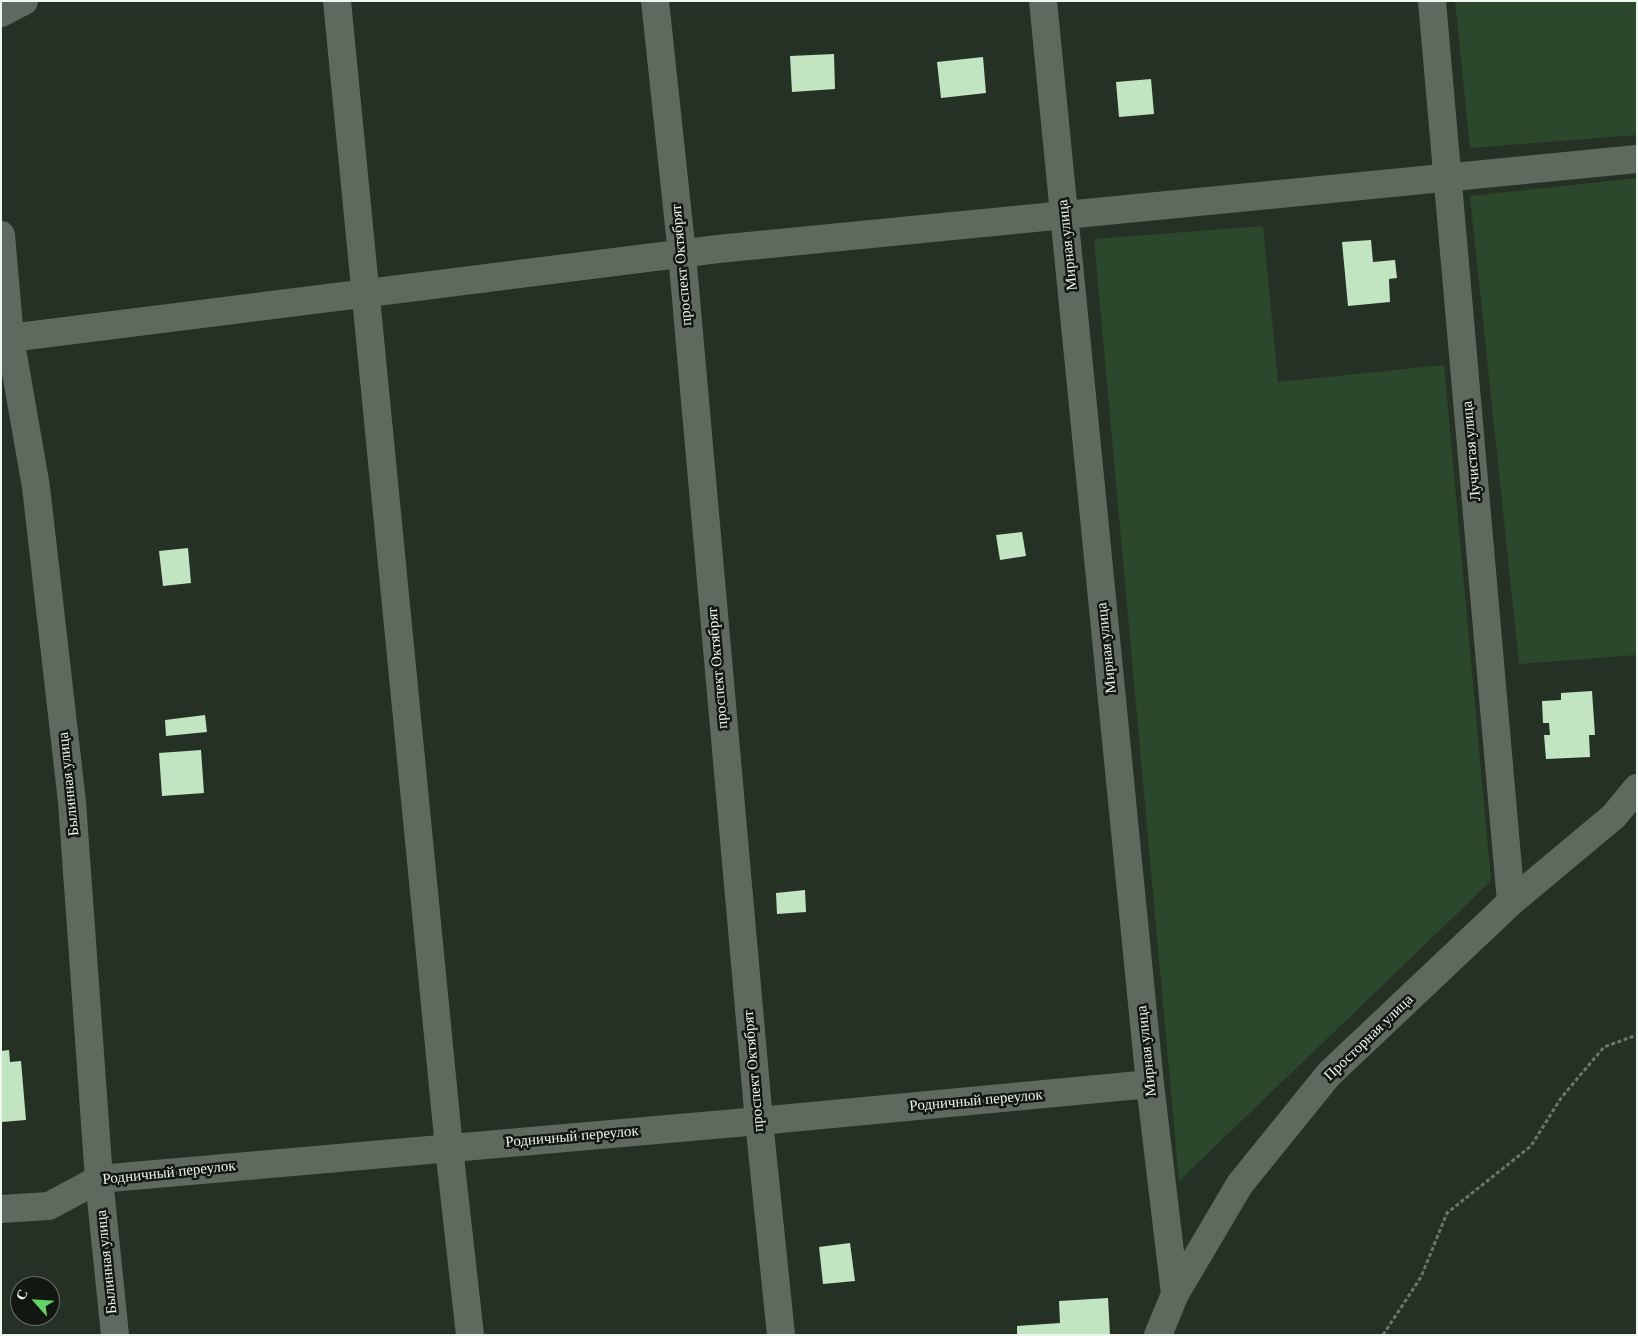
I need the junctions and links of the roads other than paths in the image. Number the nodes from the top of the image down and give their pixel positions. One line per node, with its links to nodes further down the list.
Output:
1 (24, 1): 6 (street)
2 (338, 1): 12 (street)
3 (655, 1): 11 (street, проспект Октябрят)
4 (1043, 1): 9 (street, Мирная улица)
5 (1432, 1): 8 (street, Лучистая улица)
6 (1, 14)
7 (1637, 159): 8 (street)
8 (1448, 178): 9 (street); 15 (street, Лучистая улица)
9 (1065, 214): 11 (street); 16 (street, Мирная улица)
10 (1, 235): 13 (street, Былинная улица)
11 (682, 254): 12 (street); 17 (street, проспект Октябрят)
12 (367, 293): 13 (street); 18 (street)
13 (10, 338): 19 (street, Былинная улица)
14 (1637, 788): 15 (street, Просторная улица)
15 (1511, 902): 21 (street, Просторная улица)
16 (1150, 1084): 17 (street, Родничный переулок); 21 (street, Мирная улица)
17 (759, 1121): 18 (street, Родничный переулок); 24 (street, проспект Октябрят)
18 (449, 1148): 19 (street, Родничный переулок); 23 (street)
19 (99, 1179): 20 (street, Родничный переулок); 22 (street, Былинная улица)
20 (1, 1209)
21 (1175, 1294): 25 (street, Просторная улица)
22 (115, 1335)
23 (470, 1335)
24 (781, 1335)
25 (1158, 1335)

